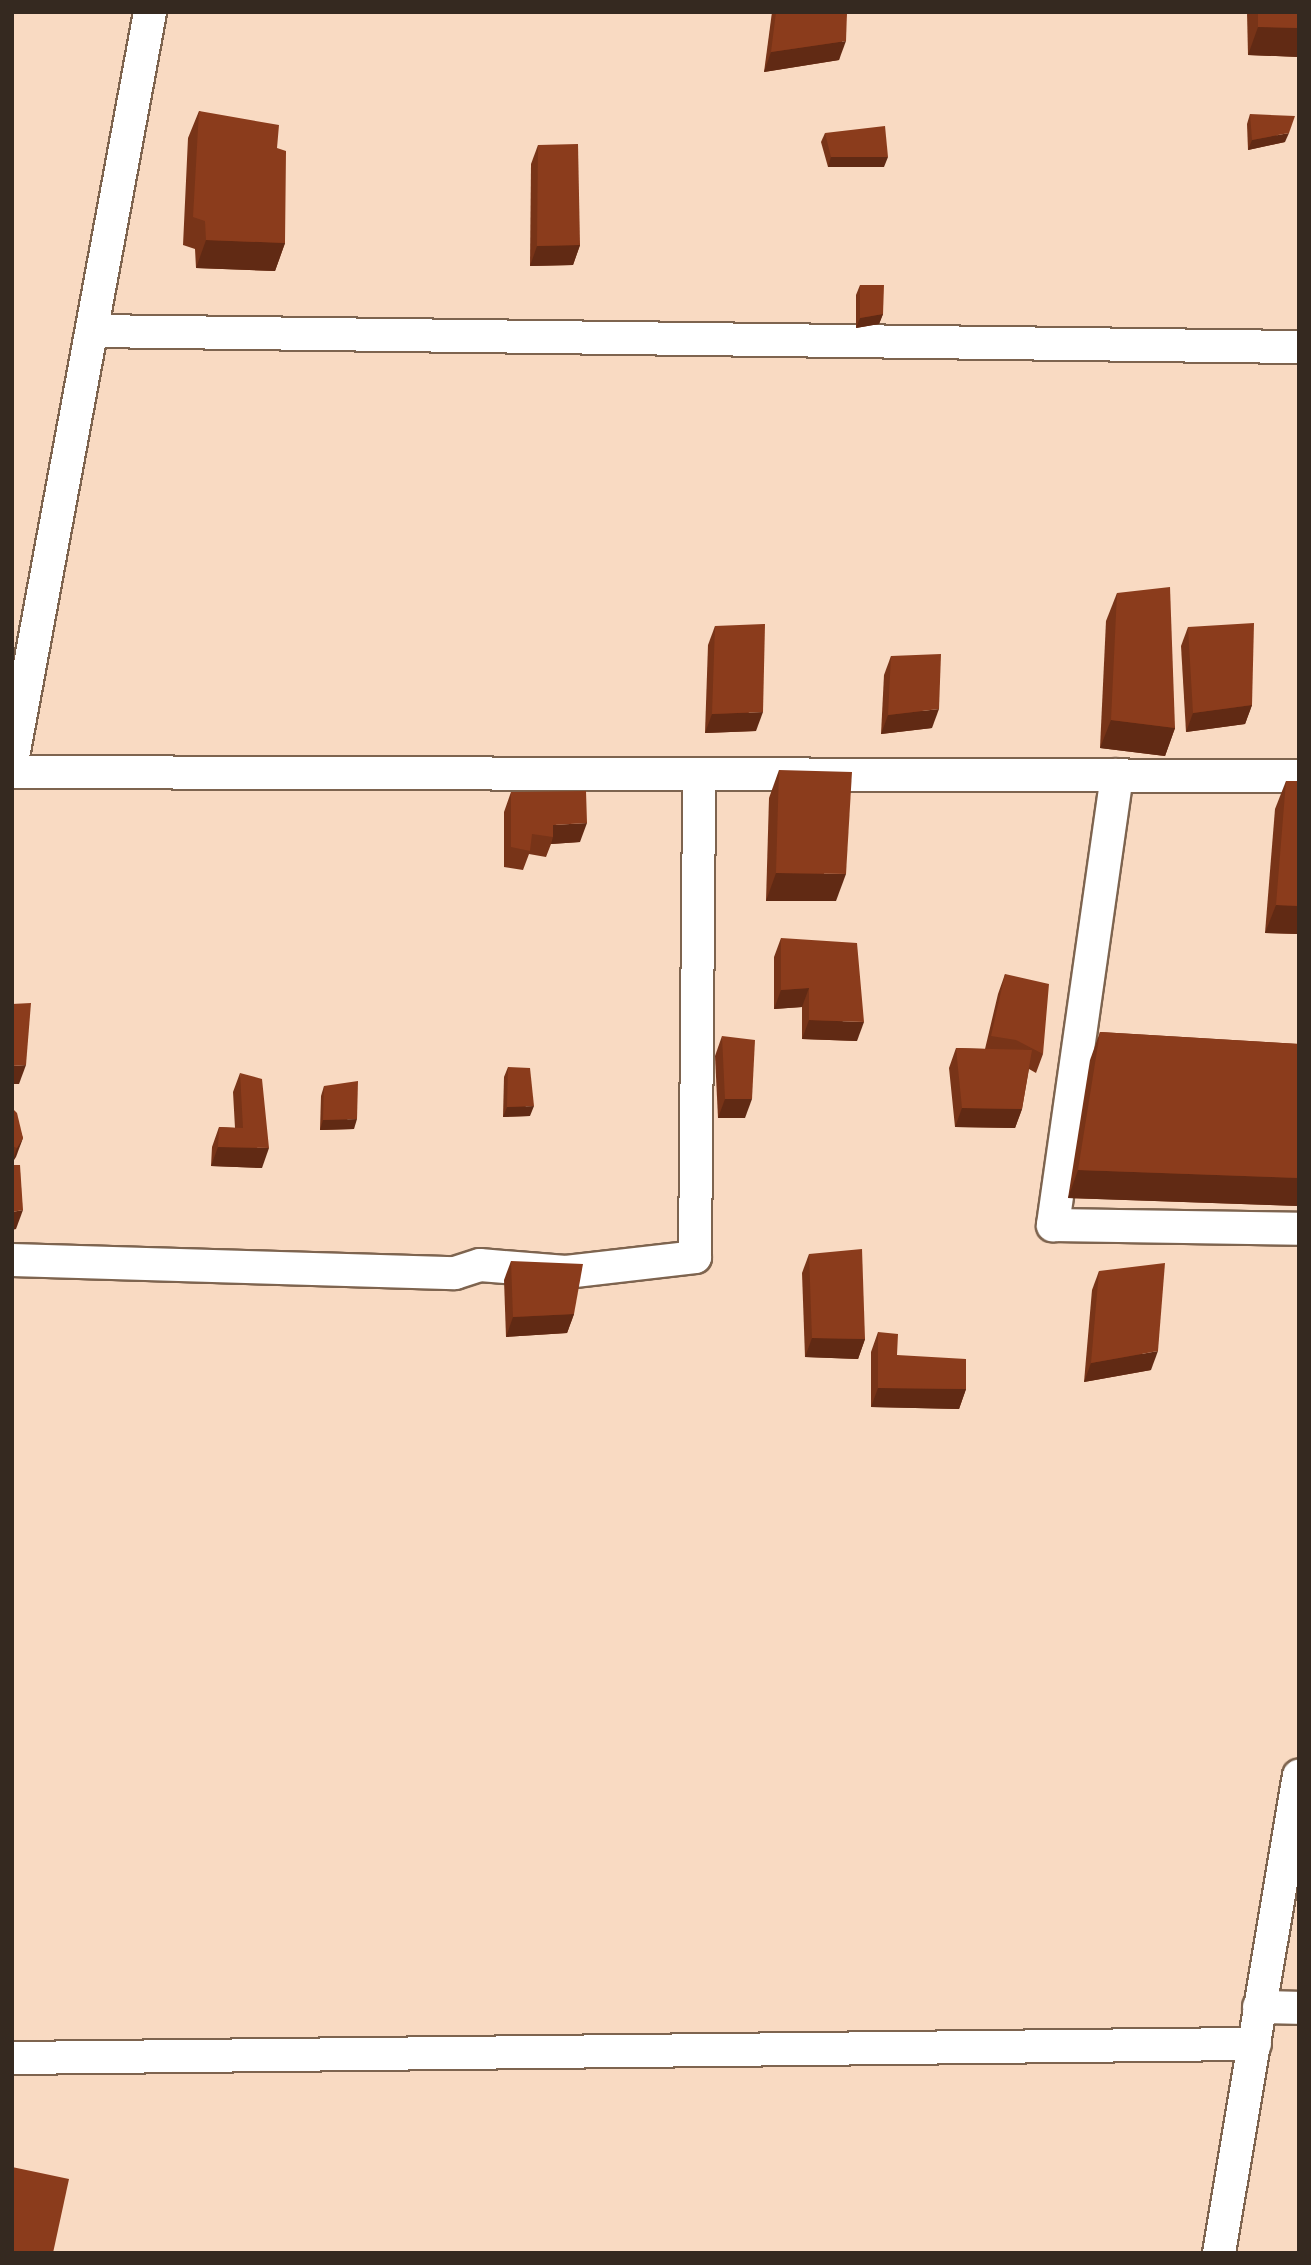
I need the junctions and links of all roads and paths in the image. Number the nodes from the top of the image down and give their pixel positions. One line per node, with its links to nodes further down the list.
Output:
1 (150, 12): 2 (street)
2 (92, 331): 3 (street); 4 (street)
3 (1299, 346)
4 (12, 762)
5 (12, 772): 6 (street)
6 (699, 774): 7 (street); 10 (street)
7 (1117, 775): 8 (street); 9 (street)
8 (1299, 776)
9 (1299, 1229)
10 (12, 1260)
11 (1299, 1776): 12 (street)
12 (1259, 2007): 13 (street); 14 (street)
13 (1299, 2008)
14 (1255, 2044): 15 (street); 16 (street)
15 (12, 2058)
16 (1219, 2253)

